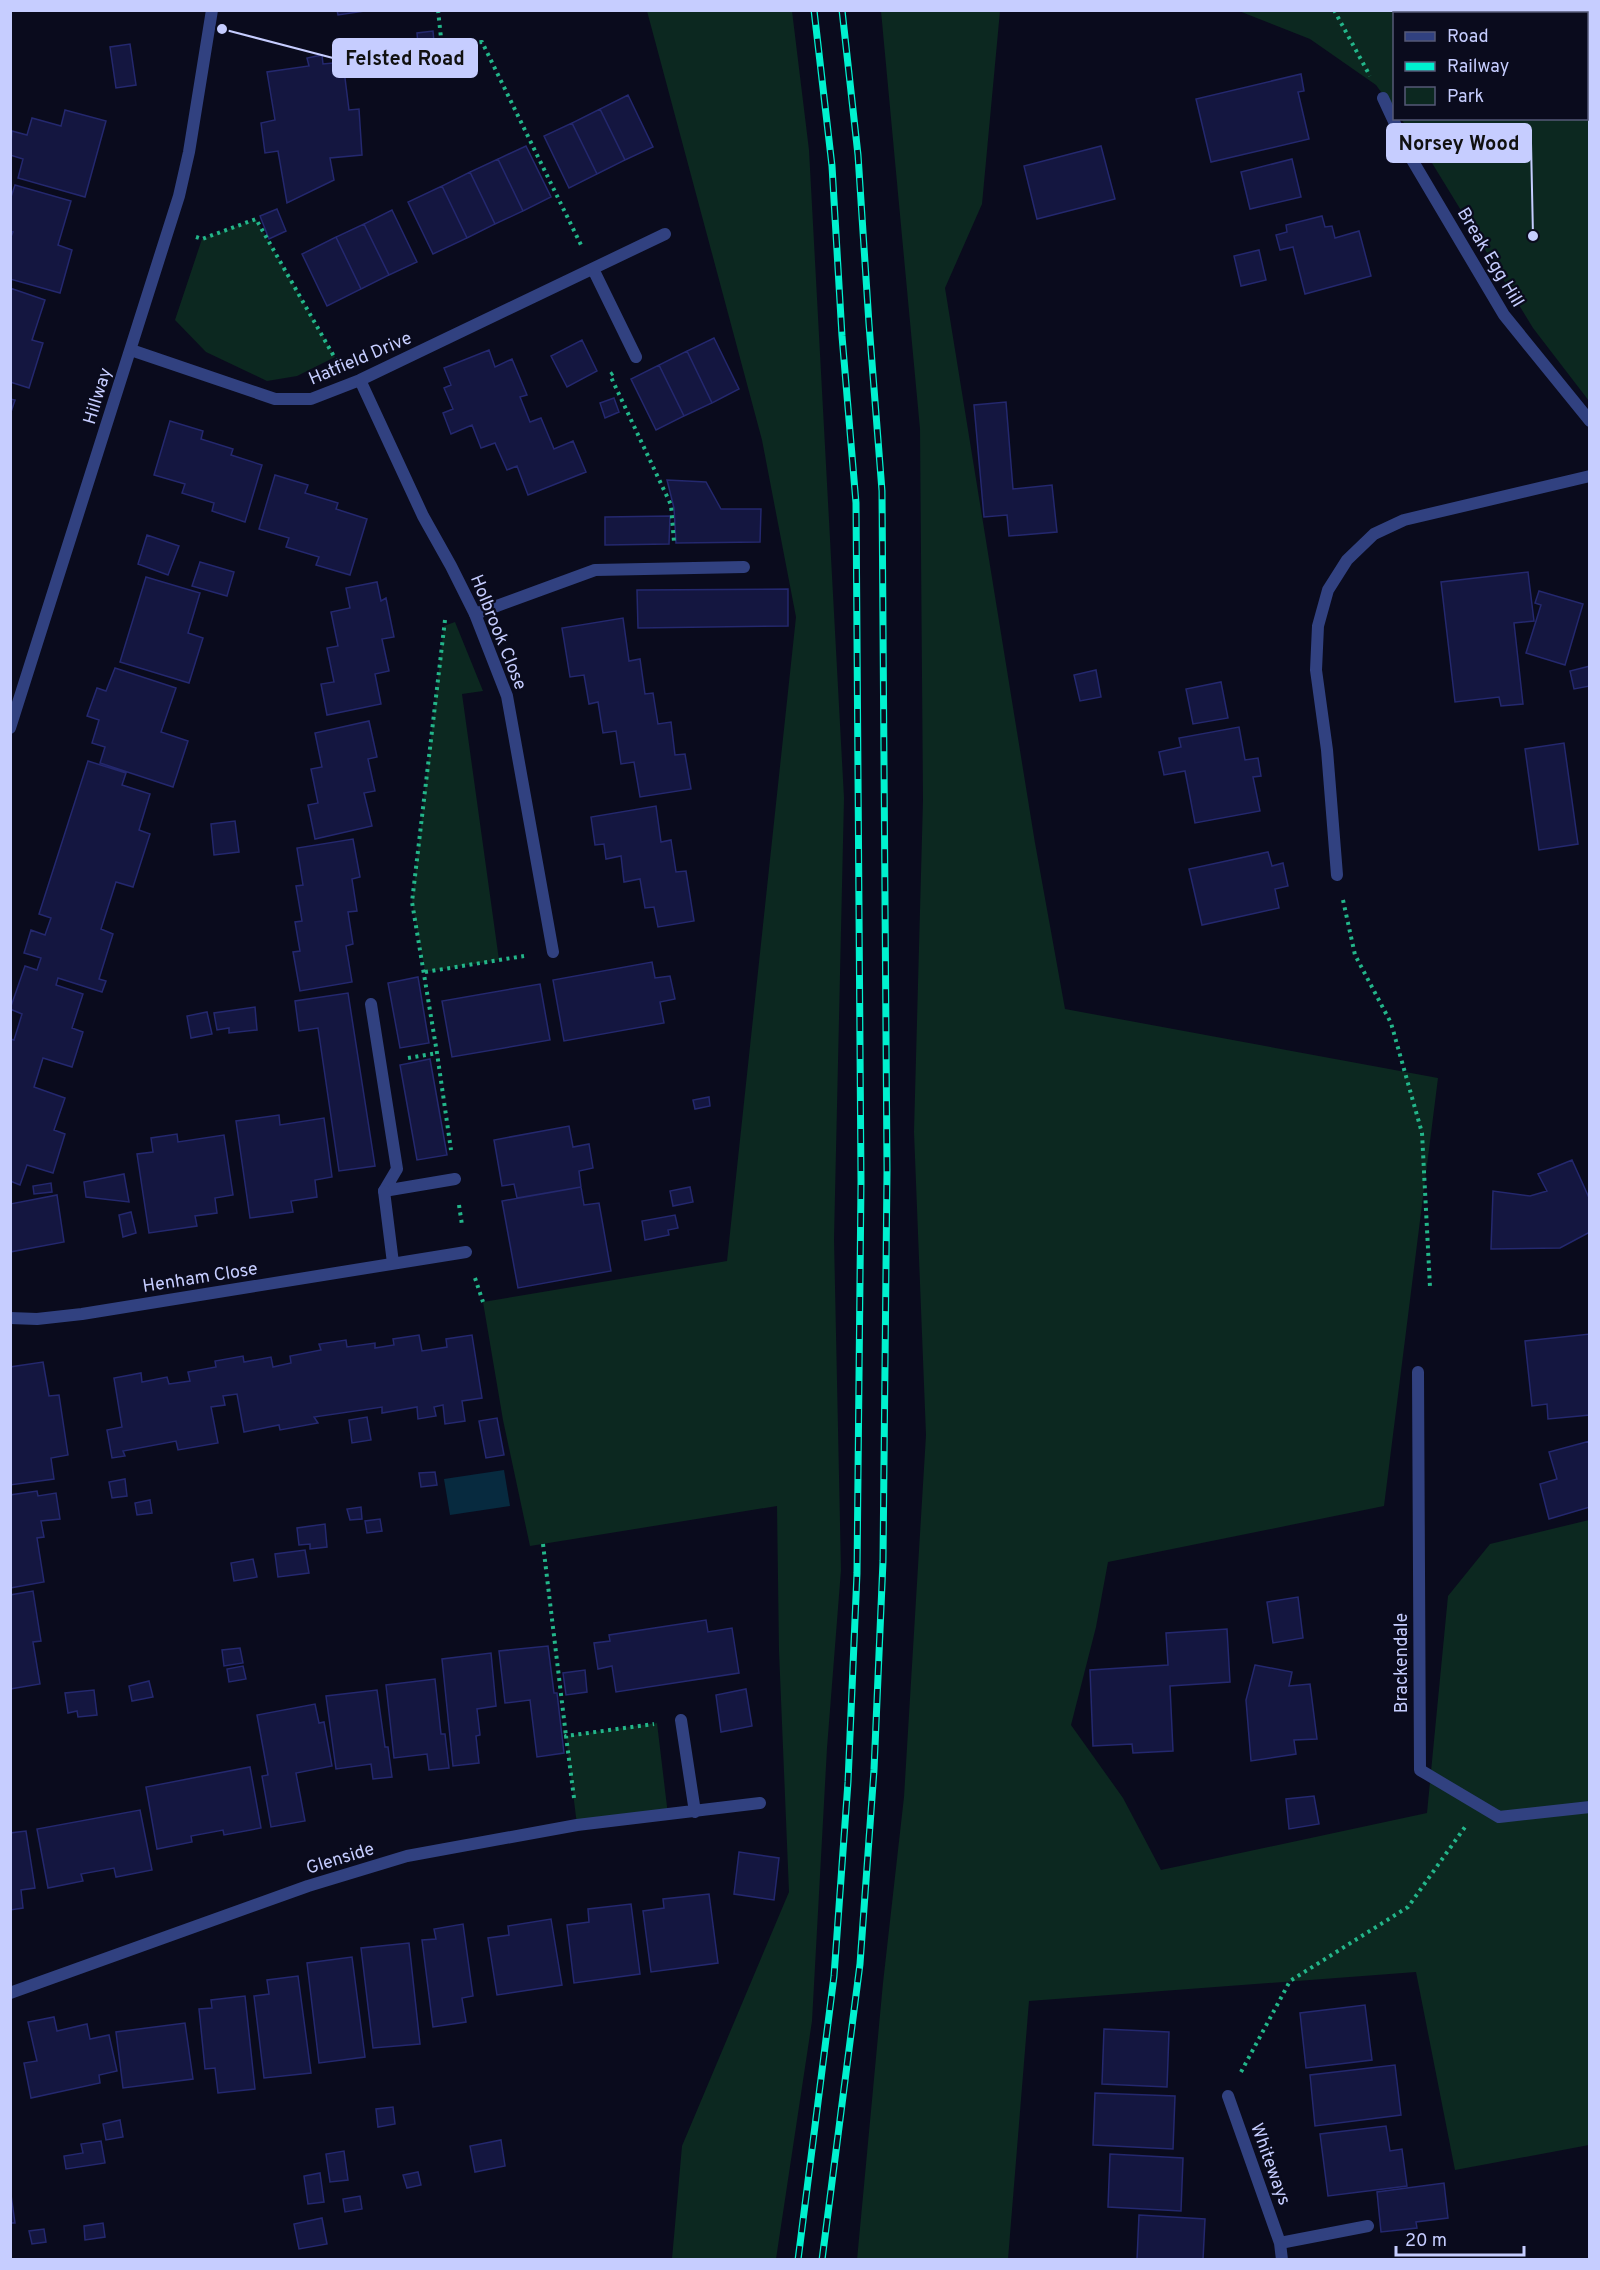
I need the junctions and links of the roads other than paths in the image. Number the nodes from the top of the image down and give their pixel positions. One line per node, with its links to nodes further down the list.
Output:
1 (212, 10): 7 (street, Hillway)
2 (1383, 98): 3 (street, Break Egg Hill)
3 (1393, 119)
4 (1393, 120): 10 (street, Break Egg Hill)
5 (665, 234): 6 (street, Hatfield Drive)
6 (593, 269): 8 (street); 9 (street, Hatfield Drive)
7 (130, 351): 9 (street, Hatfield Drive); 14 (street, Hillway)
8 (636, 357)
9 (360, 380): 13 (street, Holbrook Close)
10 (1590, 421)
11 (1590, 476): 15 (street)
12 (744, 567): 13 (street)
13 (475, 614): 16 (street, Holbrook Close)
14 (10, 728)
15 (1337, 875)
16 (554, 952)
17 (371, 1004): 19 (street)
18 (455, 1179): 19 (street)
19 (384, 1191): 21 (street)
20 (466, 1252): 21 (street, Henham Close)
21 (393, 1263): 22 (street, Henham Close)
22 (10, 1318)
23 (1418, 1372): 26 (street, Brackendale)
24 (681, 1720): 27 (street)
25 (760, 1803): 27 (street, Glenside)
26 (1590, 1806)
27 (695, 1812): 28 (street, Glenside)
28 (10, 1993)
29 (1228, 2096): 31 (street, Whiteways)
30 (1368, 2226): 31 (street)
31 (1280, 2243): 32 (street, Whiteways)
32 (1282, 2259)

